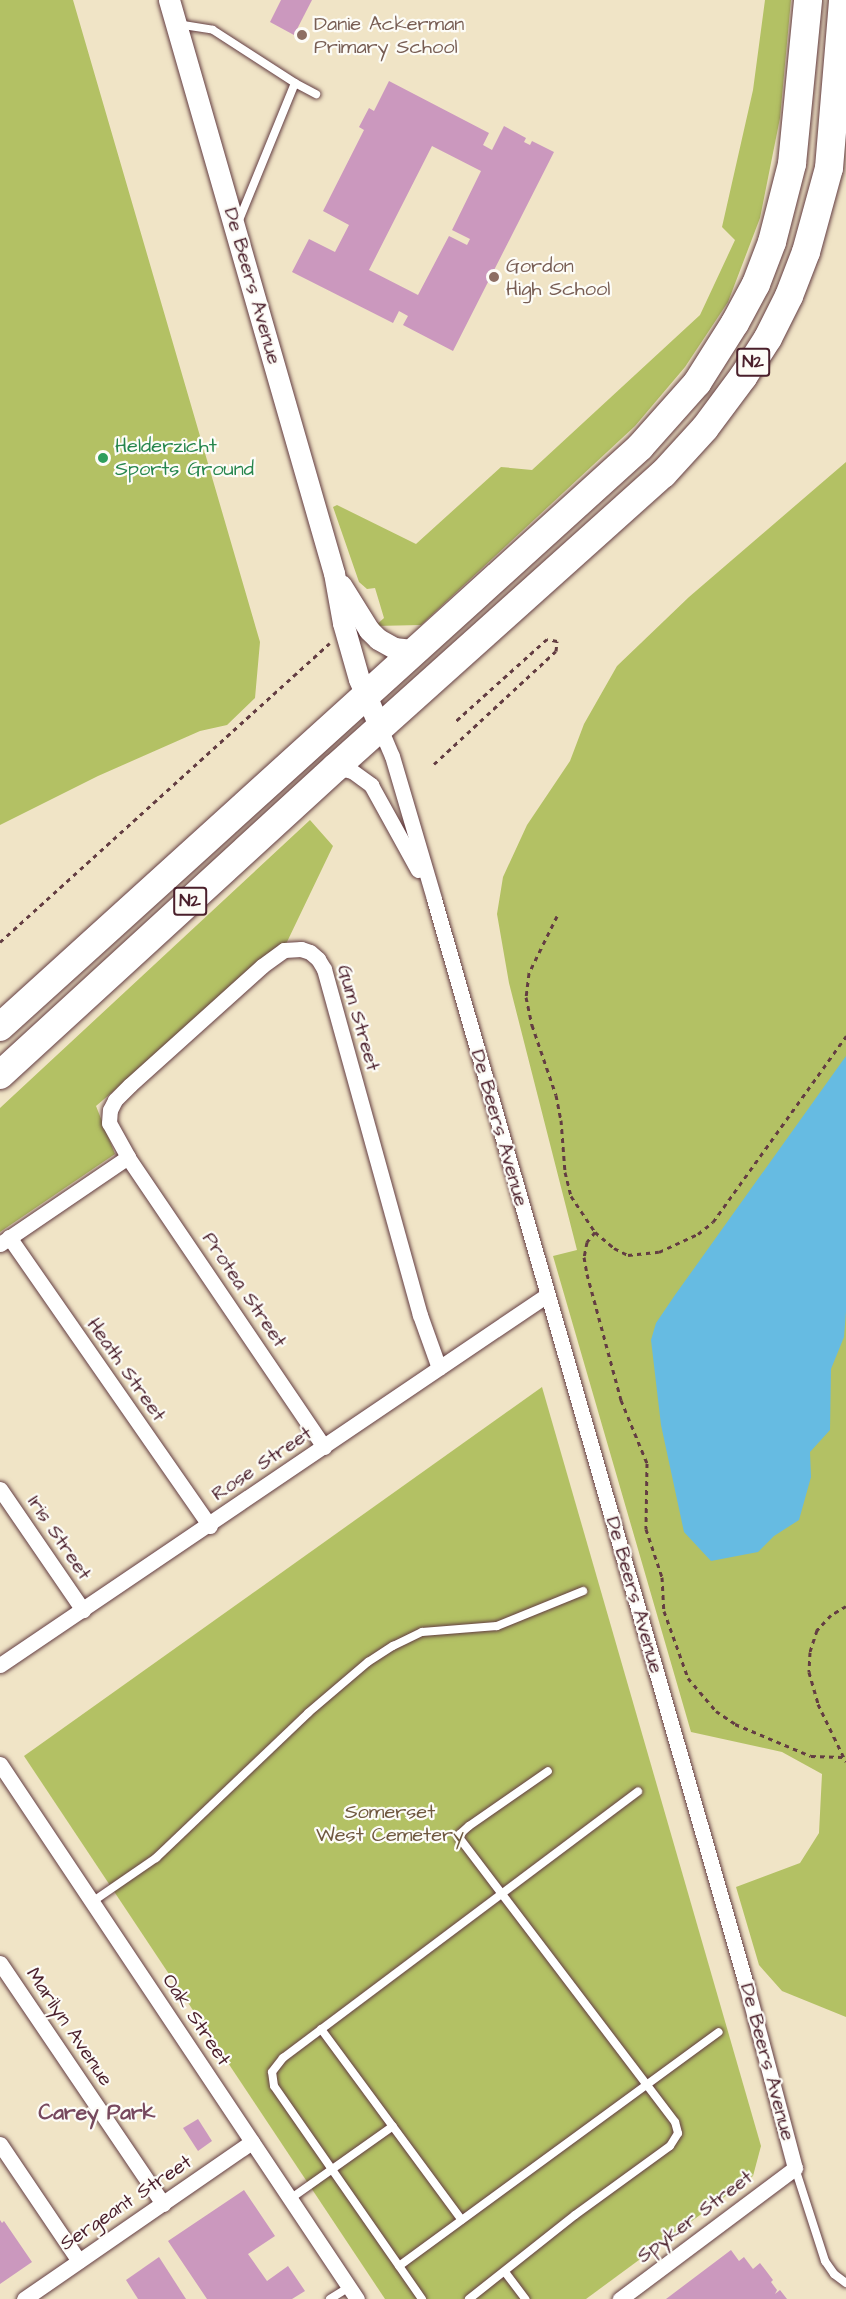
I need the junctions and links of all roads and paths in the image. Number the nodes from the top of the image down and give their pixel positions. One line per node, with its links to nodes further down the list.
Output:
1 (169, 0): 4 (street, De Beers Avenue)
2 (808, 0): 10 (highway, N2)
3 (843, 0): 13 (highway, N2)
4 (176, 24): 5 (lane); 7 (street, De Beers Avenue)
5 (295, 83): 6 (lane); 7 (lane)
6 (316, 94)
7 (236, 227): 8 (street, De Beers Avenue)
8 (334, 573): 9 (street, De Beers Avenue); 10 (street, De Beers Avenue)
9 (345, 630): 11 (street, De Beers Avenue); 18 (path)
10 (414, 650): 11 (highway, N2)
11 (366, 695): 13 (street, De Beers Avenue); 19 (highway, N2)
12 (456, 721): 14 (path)
13 (380, 728): 15 (highway, N2); 16 (street, De Beers Avenue)
14 (434, 764)
15 (336, 767): 16 (street, De Beers Avenue); 21 (highway, N2)
16 (434, 899): 25 (street, De Beers Avenue)
17 (557, 916): 23 (path)
18 (0, 942)
19 (0, 1027)
20 (846, 1036): 23 (path)
21 (0, 1075)
22 (128, 1156): 24 (street); 26 (street, Gum Street); 27 (street, Protea Street)
23 (595, 1232): 34 (path)
24 (4, 1240): 29 (street, Heath Street)
25 (547, 1295): 26 (street, Rose Street); 48 (street, De Beers Avenue)
26 (439, 1368): 27 (street, Rose Street)
27 (324, 1447): 29 (street, Rose Street)
28 (0, 1489): 32 (street, Iris Street)
29 (210, 1526): 32 (street, Rose Street)
30 (583, 1591): 40 (lane)
31 (846, 1606): 34 (path)
32 (83, 1610): 33 (street, Rose Street)
33 (0, 1665)
34 (843, 1757): 35 (path)
35 (846, 1762)
36 (0, 1764): 40 (street, Oak Street)
37 (548, 1771): 39 (lane)
38 (638, 1791): 39 (lane)
39 (500, 1894): 42 (lane); 44 (lane)
40 (92, 1902): 46 (street, Oak Street)
41 (0, 1963): 51 (street, Marilyn Avenue)
42 (321, 2029): 45 (lane); 49 (lane)
43 (719, 2032): 44 (lane)
44 (646, 2085): 52 (lane); 55 (lane)
45 (393, 2126): 49 (lane); 52 (lane)
46 (252, 2142): 50 (street, Oak Street); 51 (street, Sergeant Street)
47 (0, 2144): 53 (street)
48 (795, 2168): 56 (lane, De Beers Avenue); 63 (street, Spyker Street)
49 (332, 2169): 50 (lane); 54 (lane)
50 (290, 2199): 57 (street, Oak Street)
51 (163, 2204): 53 (street, Sergeant Street)
52 (462, 2220): 54 (lane)
53 (80, 2261): 58 (street, Sergeant Street)
54 (399, 2266): 60 (lane)
55 (505, 2272): 61 (lane); 62 (lane)
56 (846, 2283)
57 (353, 2293): 59 (lane)
58 (24, 2299)
59 (330, 2299)
60 (422, 2299)
61 (469, 2299)
62 (525, 2299)
63 (620, 2299)

